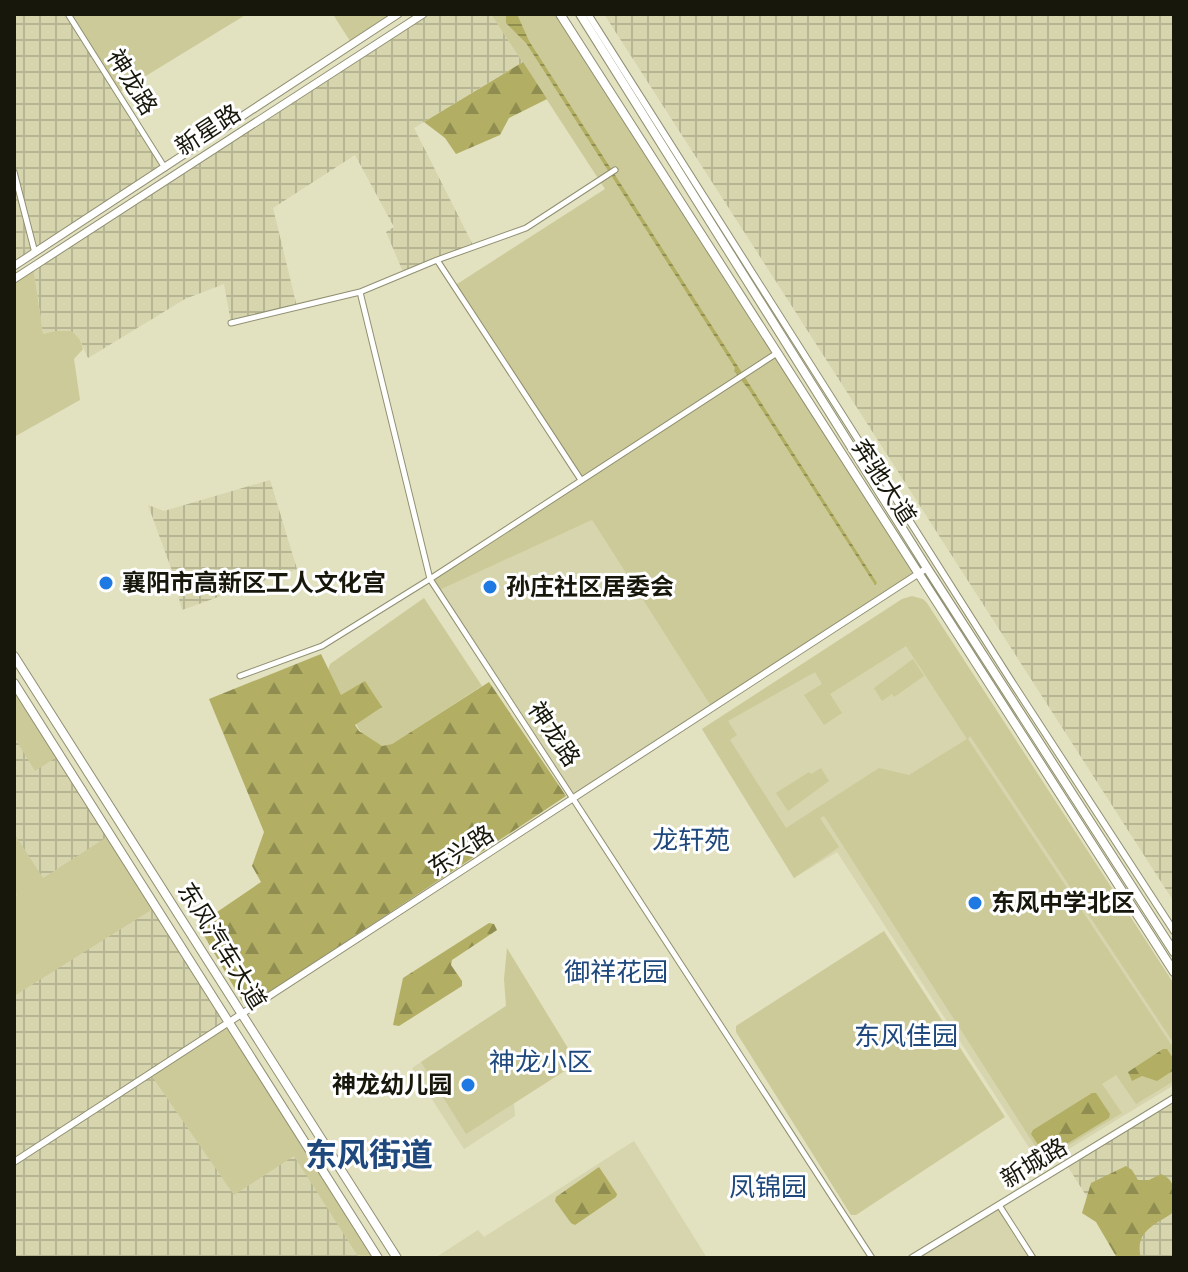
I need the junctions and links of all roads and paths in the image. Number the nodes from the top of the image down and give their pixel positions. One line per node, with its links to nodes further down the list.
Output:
1 (68, 14): 7 (street, 神龙路)
2 (398, 14): 7 (main road, 新星路)
3 (423, 14): 13 (main road, 新星路)
4 (560, 14): 16 (main road, 奔驰大道)
5 (580, 14): 18 (main road, 奔驰大道)
6 (588, 14): 21 (street)
7 (165, 168): 10 (main road, 新星路)
8 (615, 170): 11 (street)
9 (14, 172): 10 (street)
10 (35, 253): 12 (main road, 新星路)
11 (437, 260): 14 (street); 17 (street)
12 (14, 266)
13 (14, 279)
14 (360, 292): 15 (street); 20 (street, 神龙路)
15 (231, 323)
16 (777, 353): 17 (street); 19 (main road, 奔驰大道)
17 (581, 480): 20 (street)
18 (927, 568): 19 (street, 东兴路); 21 (main road, 奔驰大道)
19 (919, 574): 25 (street, 东兴路); 28 (main road, 奔驰大道)
20 (430, 579): 23 (street); 25 (street, 神龙路)
21 (973, 629): 26 (street); 27 (main road, 奔驰大道)
22 (14, 656): 29 (main road, 东风汽车大道)
23 (240, 676)
24 (14, 683): 30 (main road, 东风汽车大道)
25 (575, 798): 29 (street, 东兴路); 36 (street, 神龙路)
26 (1174, 931)
27 (1174, 952)
28 (1174, 972)
29 (242, 1016): 30 (street, 东兴路); 35 (main road, 东风汽车大道)
30 (230, 1024): 32 (street, 东兴路); 34 (main road, 东风汽车大道)
31 (1174, 1098): 33 (street, 新城路)
32 (14, 1162)
33 (999, 1205): 37 (street, 新城路); 38 (street)
34 (378, 1258)
35 (397, 1258)
36 (872, 1258)
37 (912, 1258)
38 (1033, 1258)

